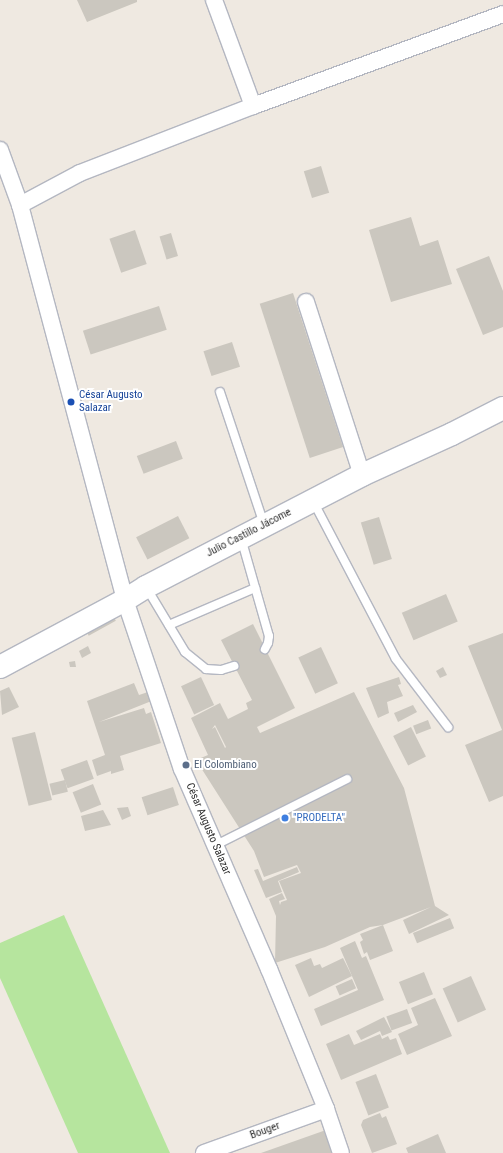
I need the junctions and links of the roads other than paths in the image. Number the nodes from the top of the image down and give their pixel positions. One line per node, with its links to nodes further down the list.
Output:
1 (214, 0): 3 (street)
2 (503, 14): 3 (street)
3 (253, 106): 5 (street)
4 (0, 150): 5 (street, César Augusto Salazar)
5 (20, 205): 15 (street, César Augusto Salazar)
6 (306, 302): 9 (street)
7 (220, 392): 11 (lane)
8 (503, 408): 9 (main road, Julio Castillo Jácome)
9 (362, 475): 10 (main road, Julio Castillo Jácome)
10 (313, 500): 11 (main road, Julio Castillo Jácome); 20 (lane)
11 (265, 525): 12 (main road, Julio Castillo Jácome)
12 (241, 537): 13 (main road, Julio Castillo Jácome); 14 (lane)
13 (146, 587): 15 (main road, Julio Castillo Jácome); 16 (lane)
14 (255, 588): 16 (lane); 17 (lane)
15 (125, 600): 19 (main road, Julio Castillo Jácome); 22 (street, César Augusto Salazar)
16 (169, 625): 18 (lane)
17 (265, 649)
18 (234, 666)
19 (0, 667)
20 (448, 728)
21 (347, 779): 22 (lane)
22 (214, 846): 23 (street, César Augusto Salazar)
23 (326, 1109): 24 (street, Bouger); 25 (street, César Augusto Salazar)
24 (204, 1153)
25 (340, 1153)

